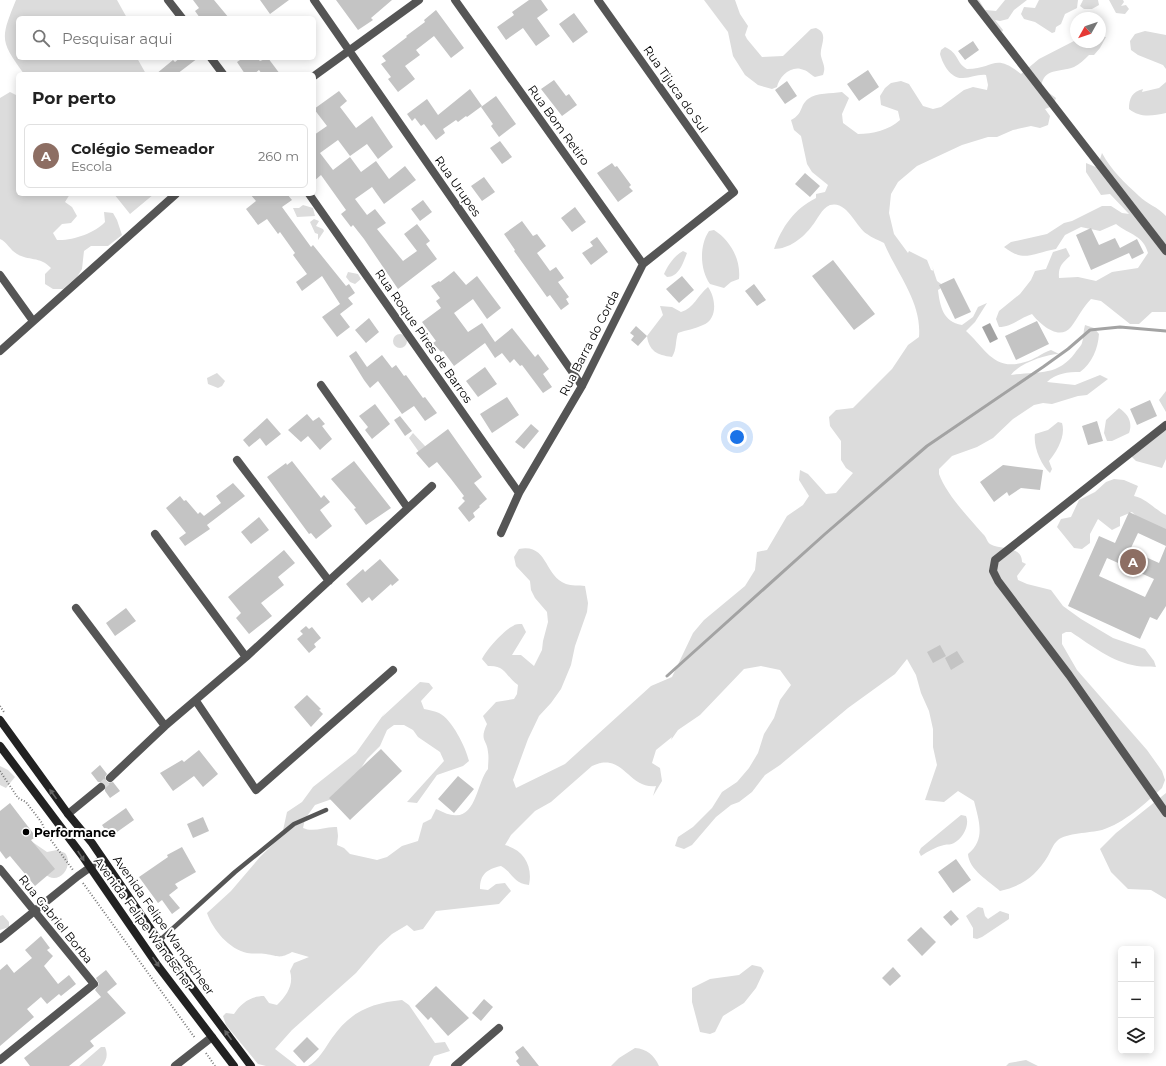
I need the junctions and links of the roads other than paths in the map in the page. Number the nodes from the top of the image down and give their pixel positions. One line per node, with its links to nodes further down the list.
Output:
1 (168, 0): 7 (street)
2 (314, 0): 8 (street, Rua Urupes)
3 (419, 0): 8 (street)
4 (455, 0): 16 (street, Rua Bom Retiro)
5 (598, 0): 12 (street, Rua Tijuca do Sul)
6 (972, 0): 15 (street)
7 (180, 16)
8 (350, 50): 11 (street); 21 (street, Rua Urupes)
9 (212, 60): 10 (street)
10 (222, 72)
11 (316, 75)
12 (734, 192): 16 (street, Rua Barra do Corda)
13 (174, 196): 18 (street)
14 (310, 196): 25 (street, Rua Roque Pires de Barros)
15 (1166, 250)
16 (643, 264): 21 (street, Rua Barra do Corda)
17 (0, 275): 18 (street)
18 (33, 321): 19 (street)
19 (0, 351)
20 (321, 386): 26 (street)
21 (582, 386): 25 (street, Rua Barra do Corda)
22 (1166, 425): 40 (street)
23 (237, 460): 29 (street)
24 (432, 486): 26 (street)
25 (519, 493): 27 (street, Rua Barra do Corda)
26 (407, 507): 29 (street)
27 (501, 533)
28 (155, 534): 31 (street)
29 (329, 582): 31 (street)
30 (76, 608): 35 (street)
31 (246, 657): 33 (street)
32 (393, 670): 33 (street)
33 (196, 701): 35 (street)
34 (0, 720): 41 (main road, Avenida Felipe Wandscheer, one-way to 34)
35 (165, 726): 37 (street)
36 (0, 746): 43 (main road, Avenida Felipe Wandscher, one-way to 43)
37 (110, 778)
38 (101, 787): 41 (street)
39 (326, 810): 47 (lane)
40 (1166, 813)
41 (68, 814): 42 (main road, Avenida Felipe Wandscheer)
42 (102, 859): 43 (street); 47 (main road, Avenida Felipe Wandscheer)
43 (89, 868): 45 (street); 49 (main road, Avenida Felipe Wandscher, one-way to 49)
44 (0, 869): 45 (street, Rua Gabriel Borba)
45 (34, 911): 46 (street); 50 (street, Rua Gabriel Borba)
46 (0, 939)
47 (159, 941): 53 (main road, Avenida Felipe Wandscheer, one-way to 47)
48 (499, 1028): 54 (street)
49 (212, 1037): 51 (street); 52 (main road)
50 (0, 1060)
51 (175, 1066)
52 (234, 1066)
53 (251, 1066)
54 (455, 1066)

